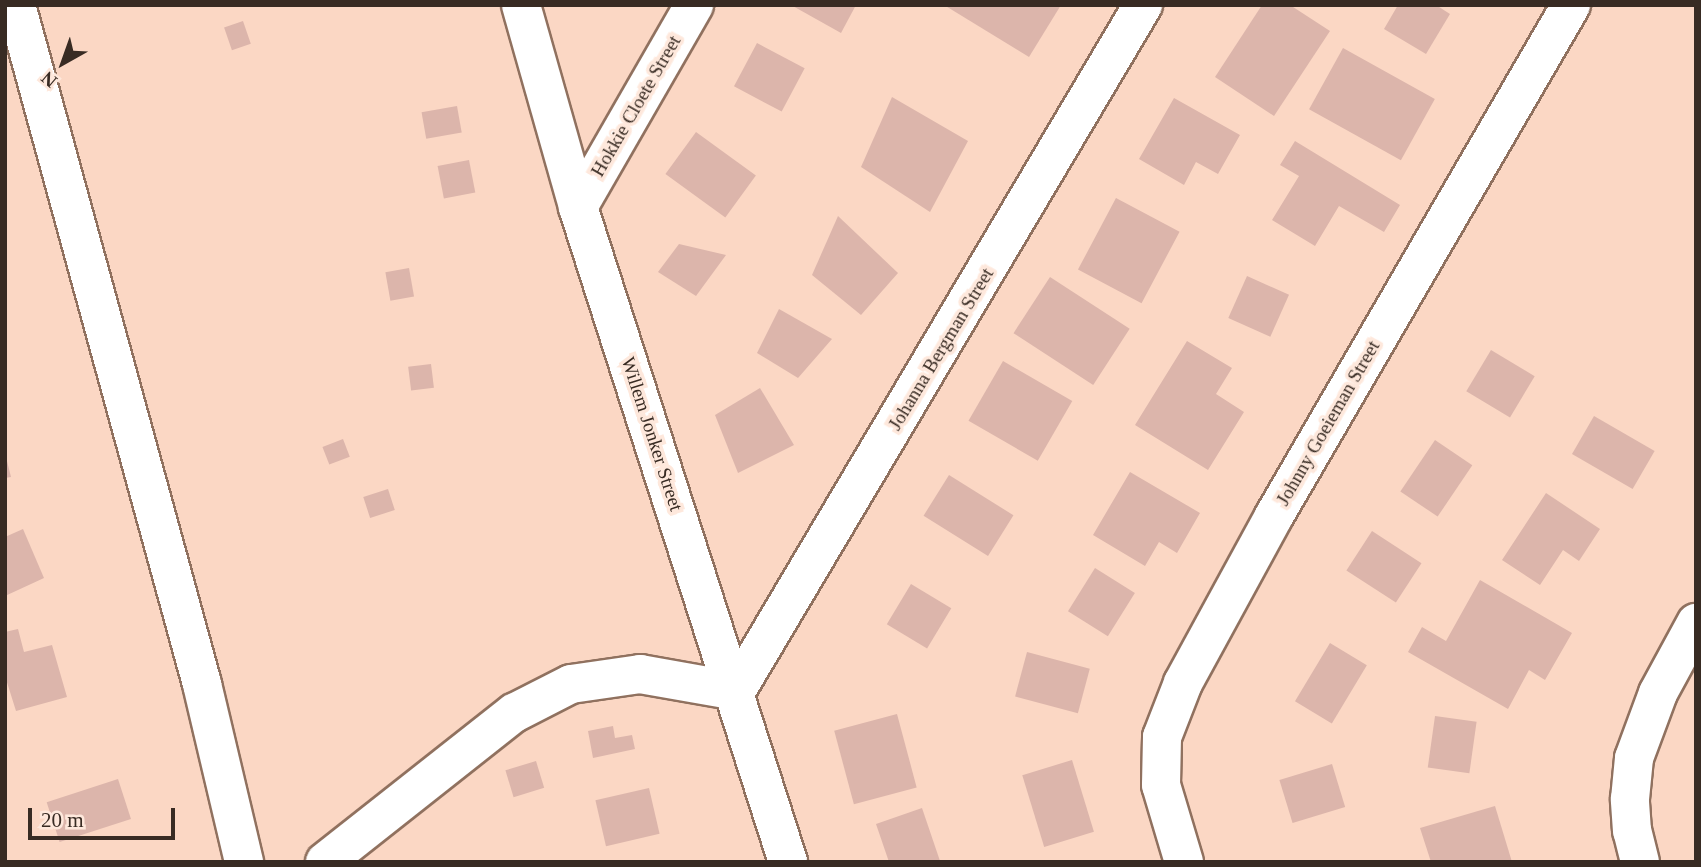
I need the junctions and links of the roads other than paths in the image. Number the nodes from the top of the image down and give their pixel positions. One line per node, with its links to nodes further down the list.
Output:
1 (16, 5): 9 (street)
2 (521, 5): 6 (street, Willem Jonker Street)
3 (694, 5): 6 (street, Hokkie Cloete Street)
4 (1143, 5): 8 (street, Johanna Bergman Street)
5 (1571, 5): 12 (street, Johnny Goeieman Street)
6 (578, 207): 8 (street, Willem Jonker Street)
7 (1696, 623): 13 (street)
8 (736, 691): 10 (street); 11 (street, Willem Jonker Street)
9 (244, 862)
10 (325, 862)
11 (788, 862)
12 (1184, 862)
13 (1640, 862)

